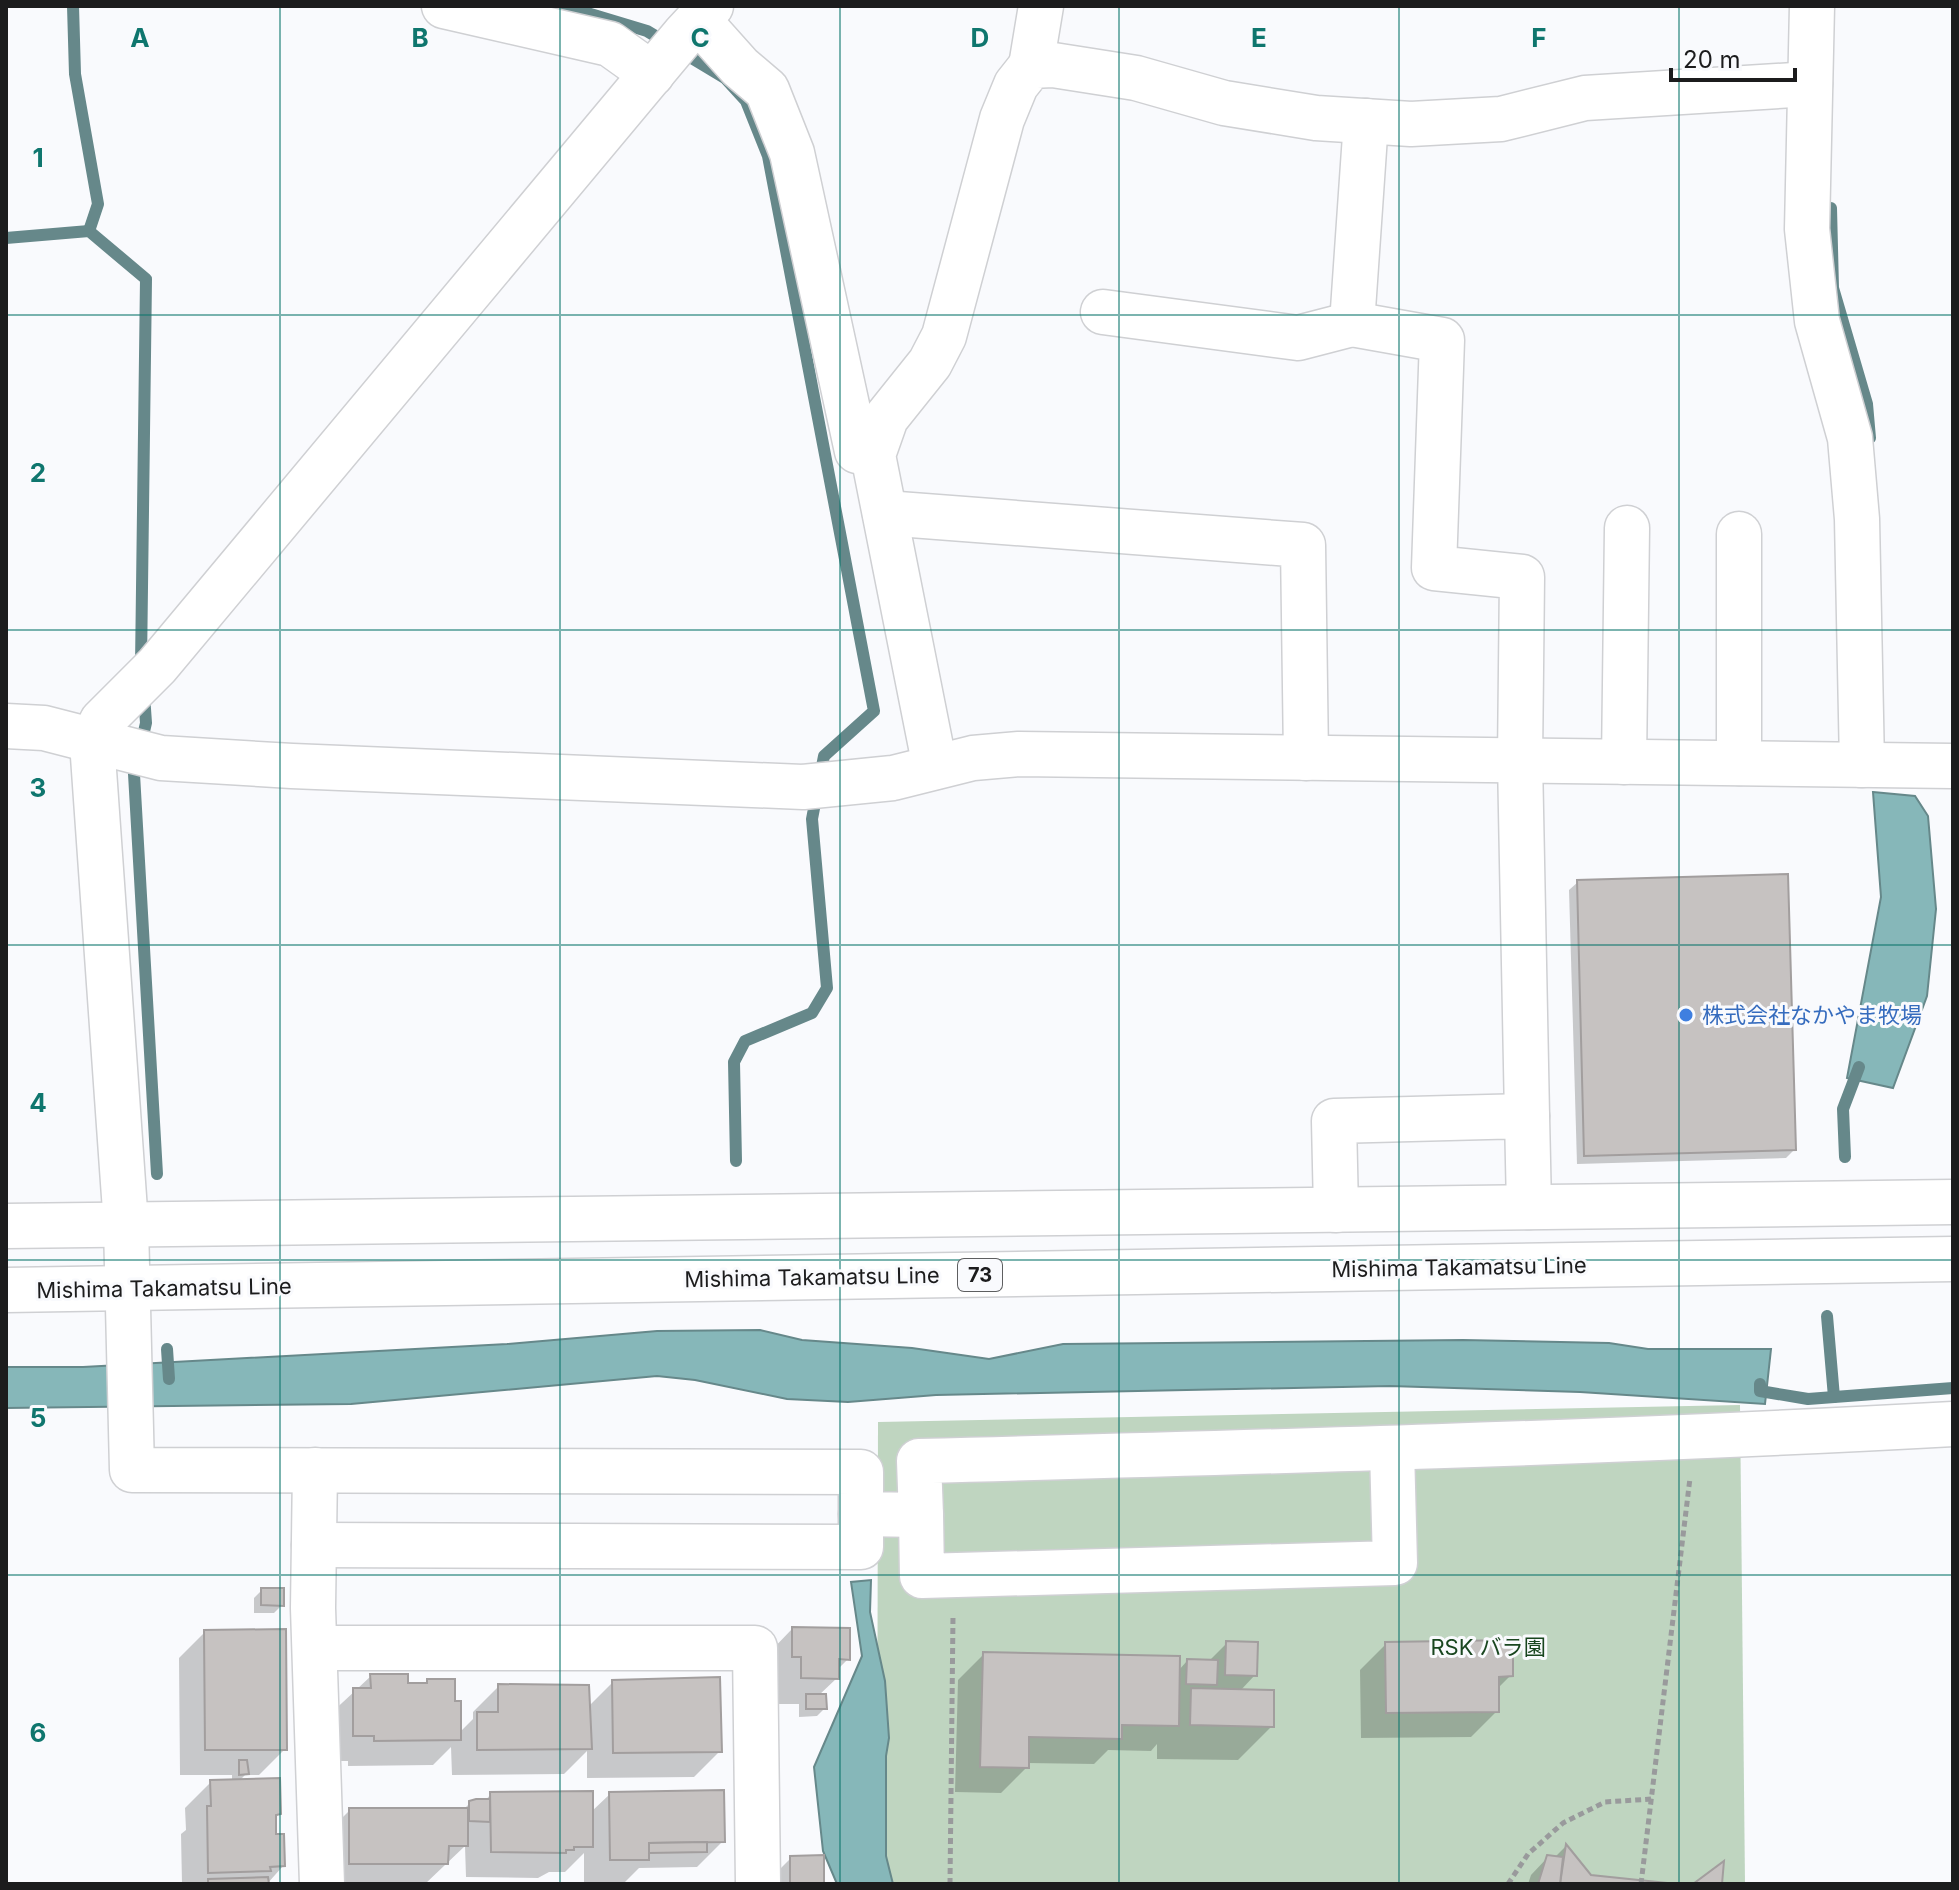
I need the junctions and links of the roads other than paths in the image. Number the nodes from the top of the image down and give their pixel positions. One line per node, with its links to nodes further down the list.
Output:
1 (444, 6): 6 (street)
2 (1041, 6): 5 (street)
3 (1812, 6): 7 (street)
4 (698, 20): 6 (street); 11 (street)
5 (1031, 66): 8 (street); 11 (street)
6 (652, 74): 16 (street)
7 (1810, 84): 8 (street); 21 (street)
8 (1366, 121): 10 (street)
9 (1103, 312): 10 (street)
10 (1352, 324): 18 (street)
11 (873, 455): 12 (street)
12 (885, 513): 17 (street); 23 (street)
13 (1627, 528): 19 (street)
14 (1739, 534): 20 (street)
15 (6, 726): 16 (street)
16 (125, 750): 23 (street); 28 (street)
17 (1306, 758): 18 (street); 23 (street)
18 (1520, 760): 19 (street); 24 (street)
19 (1624, 762): 20 (street)
20 (1739, 763): 21 (street)
21 (1875, 765): 22 (street)
22 (1953, 766)
23 (935, 767)
24 (1527, 1116): 26 (street); 27 (street)
25 (1953, 1202): 26 (street)
26 (1529, 1207): 27 (street)
27 (1336, 1210): 28 (street)
28 (126, 1225): 29 (street); 31 (street)
29 (6, 1226)
30 (1953, 1259): 31 (street, Mishima Takamatsu Line / 73)
31 (130, 1288): 32 (street, Mishima Takamatsu Line / 73); 35 (street)
32 (6, 1290)
33 (1953, 1424): 34 (street)
34 (1392, 1449): 36 (street); 36 (street)
35 (315, 1470): 36 (street); 37 (street)
36 (887, 1515): 37 (street)
37 (314, 1545): 38 (street)
38 (315, 1648): 39 (street); 40 (street)
39 (322, 1884)
40 (758, 1884)

